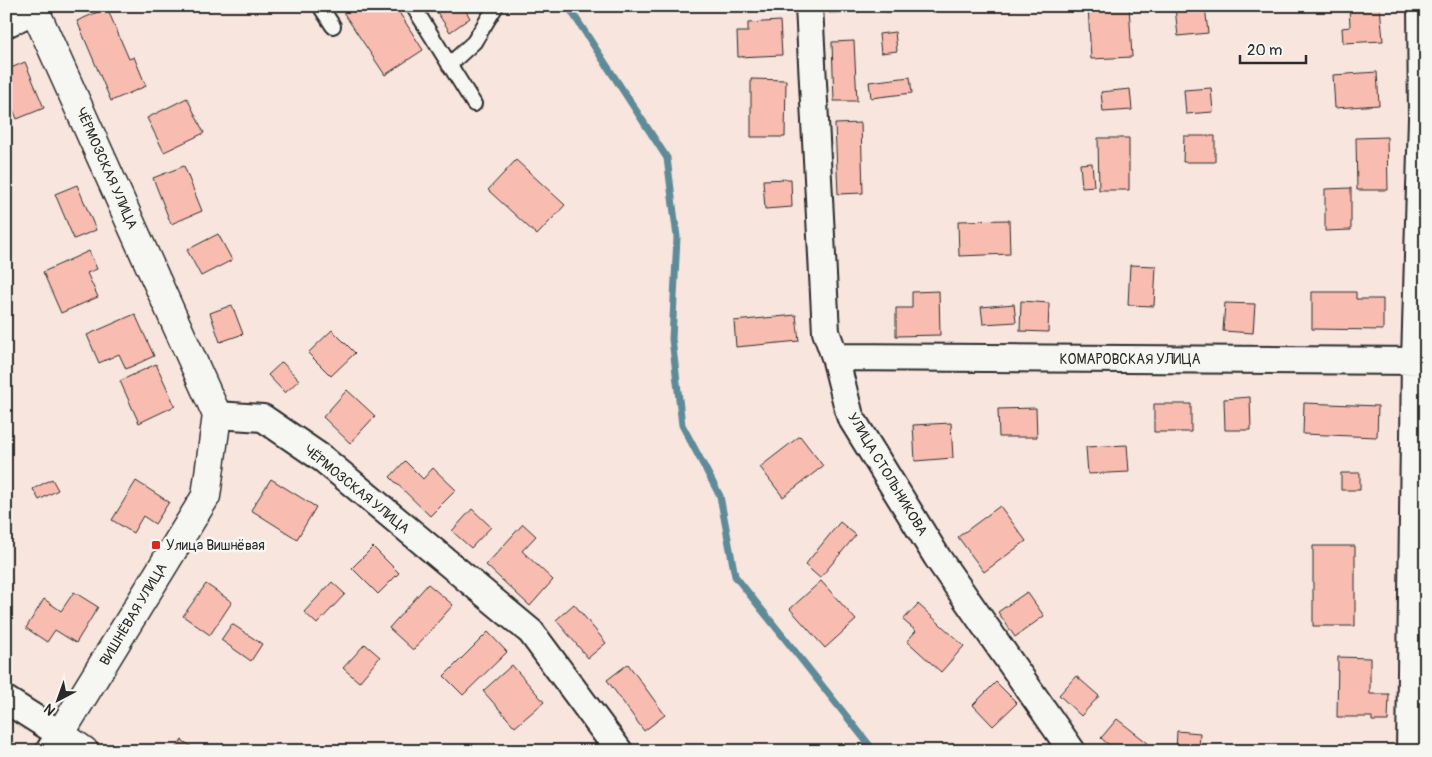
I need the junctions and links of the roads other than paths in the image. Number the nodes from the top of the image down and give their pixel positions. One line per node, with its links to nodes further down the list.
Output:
1 (320, 6): 8 (lane)
2 (412, 6): 9 (lane)
3 (496, 6): 9 (lane)
4 (809, 6): 11 (street, УЛИЦА СТОЛЬНИКОВА)
5 (1421, 6): 12 (street)
6 (34, 8): 7 (street); 13 (street, ЧЁРМОЗСКАЯ УЛИЦА)
7 (6, 24)
8 (333, 26)
9 (449, 65): 10 (lane)
10 (474, 104)
11 (835, 357): 12 (street, КОМАРОВСКАЯ УЛИЦА); 18 (street, УЛИЦА СТОЛЬНИКОВА)
12 (1420, 361): 19 (street)
13 (217, 415): 15 (street, ВИШНЁВАЯ УЛИЦА); 17 (street, ЧЁРМОЗСКАЯ УЛИЦА)
14 (6, 700): 15 (street)
15 (54, 742): 16 (street)
16 (84, 751)
17 (619, 751)
18 (1072, 751)
19 (1410, 751)

